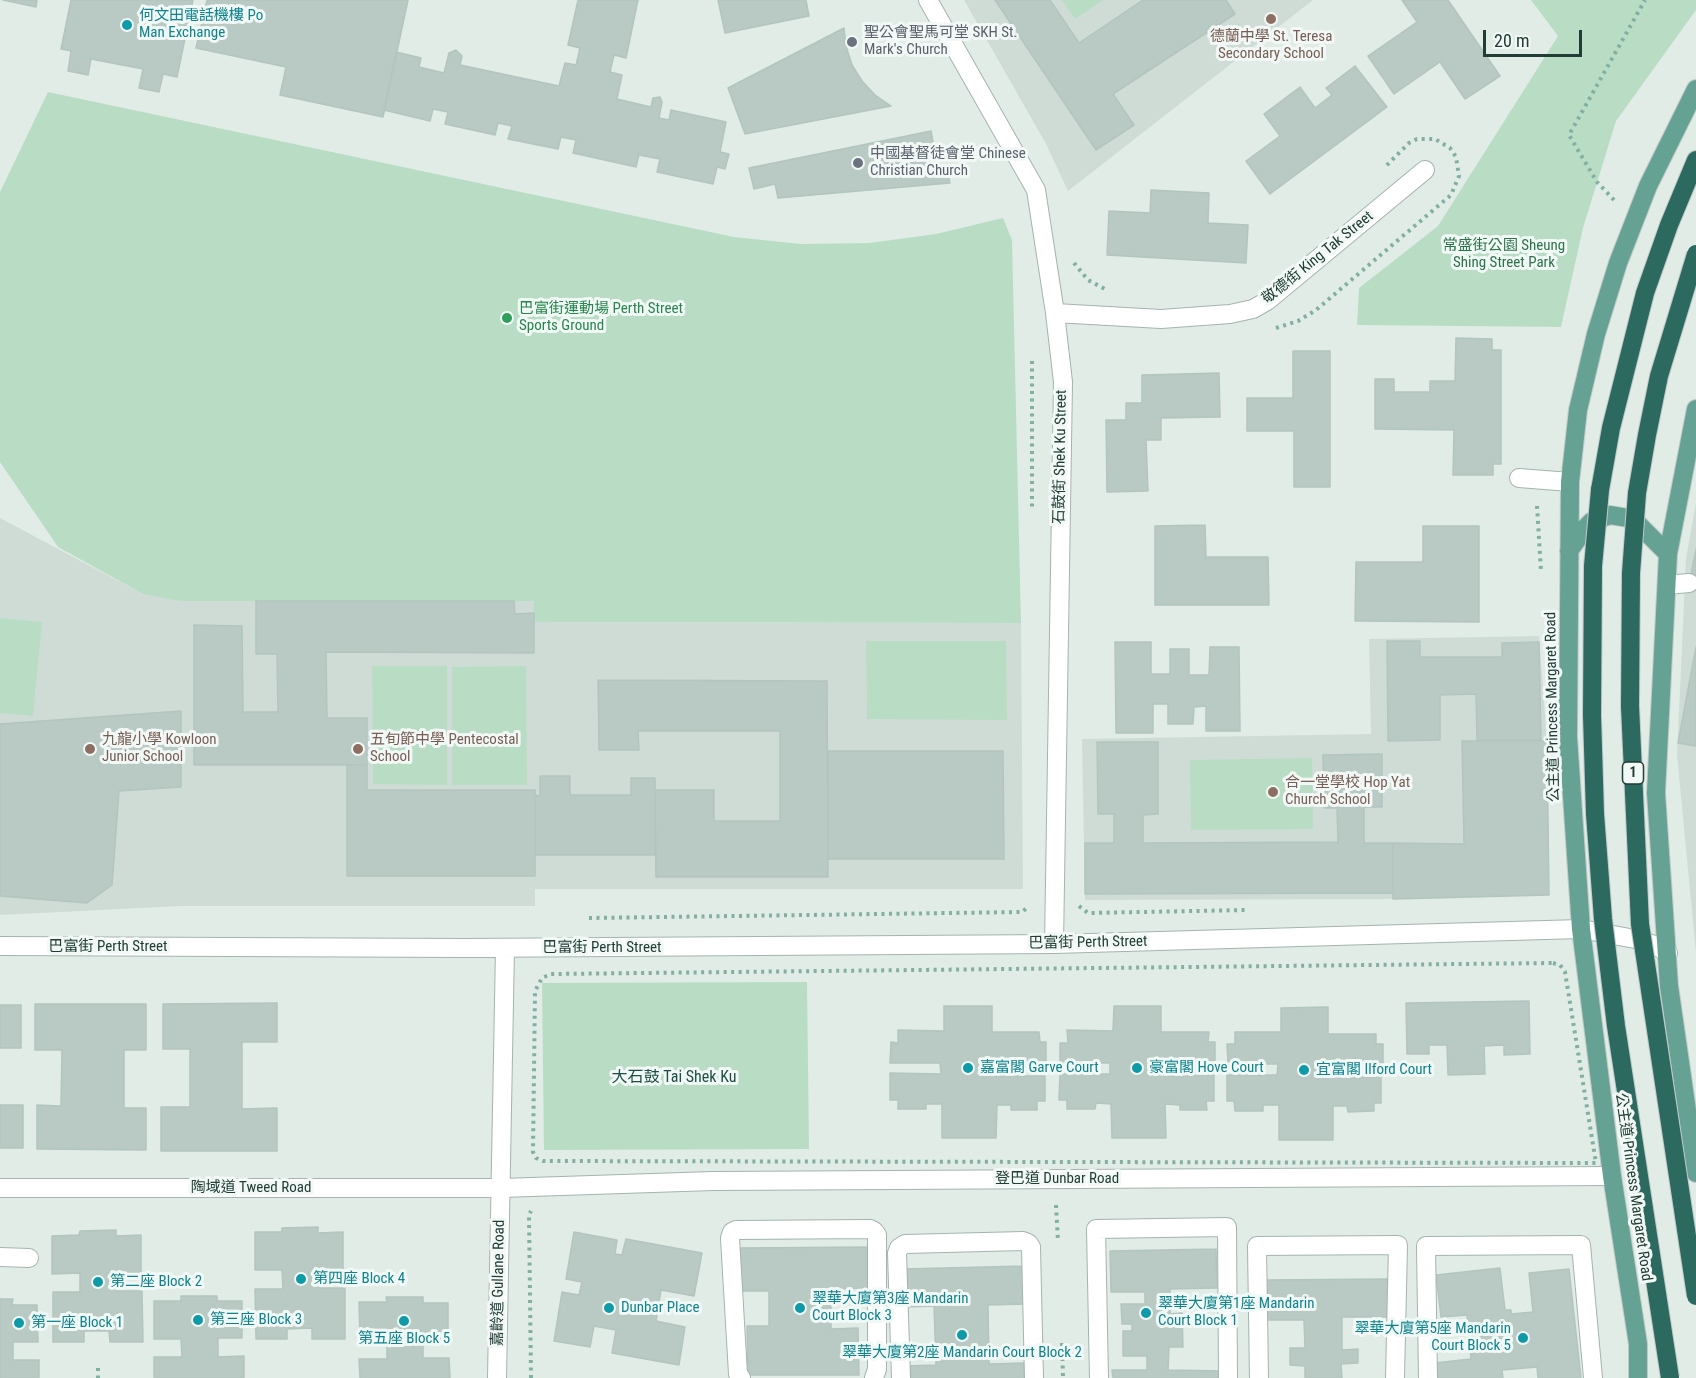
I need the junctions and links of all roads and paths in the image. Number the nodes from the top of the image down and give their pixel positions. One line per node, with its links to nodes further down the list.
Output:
1 (928, 0): 11 (street, 石鼓街 Shek Ku Street)
2 (1645, 0): 7 (path)
3 (1696, 90): 16 (main road, 公主道 Princess Margaret Road)
4 (1696, 160): 55 (highway, 公主道 Princess Margaret Road, bridge)
5 (1425, 170): 11 (street, 敬德街 King Tak Street)
6 (1381, 172): 12 (path)
7 (1617, 203)
8 (1696, 254): 39 (highway, 1, bridge)
9 (1073, 260): 10 (path)
10 (1111, 292)
11 (1055, 313): 27 (street, 石鼓街 Shek Ku Street)
12 (1272, 330)
13 (1032, 360): 17 (path)
14 (1696, 409): 19 (main road)
15 (1519, 478): 16 (street)
16 (1570, 482): 18 (main road, 公主道 Princess Margaret Road)
17 (1032, 516)
18 (1568, 552): 19 (main road); 26 (main road, 公主道 Princess Margaret Road)
19 (1668, 554): 21 (main road)
20 (1689, 583): 21 (street)
21 (1667, 585): 30 (main road)
22 (1076, 897): 24 (path)
23 (1032, 898): 25 (path)
24 (1253, 910)
25 (584, 918)
26 (1581, 929): 27 (street, 巴富街 Perth Street); 30 (street, 巴富街 Perth Street); 33 (main road, 公主道 Princess Margaret Road)
27 (1054, 944): 29 (street, 巴富街 Perth Street)
28 (0, 946): 29 (street, 巴富街 Perth Street)
29 (505, 948): 35 (street)
30 (1668, 953): 32 (main road)
31 (1596, 1163): 31 (path)
32 (1696, 1173)
33 (1612, 1176): 35 (street, 登巴道 Dunbar Road); 54 (main road, 公主道 Princess Margaret Road)
34 (0, 1188): 35 (street, 陶域道 Tweed Road)
35 (501, 1188): 42 (street, 嘉齡道 Gullane Road)
36 (529, 1215): 43 (path)
37 (0, 1257): 38 (street)
38 (29, 1258)
39 (1696, 1296)
40 (98, 1368): 41 (path)
41 (98, 1378)
42 (497, 1378)
43 (531, 1378)
44 (741, 1378): 45 (street)
45 (874, 1378)
46 (901, 1378): 47 (street)
47 (1034, 1378)
48 (1099, 1378): 49 (street)
49 (1228, 1378)
50 (1259, 1378): 51 (street)
51 (1395, 1378)
52 (1428, 1378): 53 (street)
53 (1593, 1378)
54 (1638, 1378)
55 (1670, 1378)

